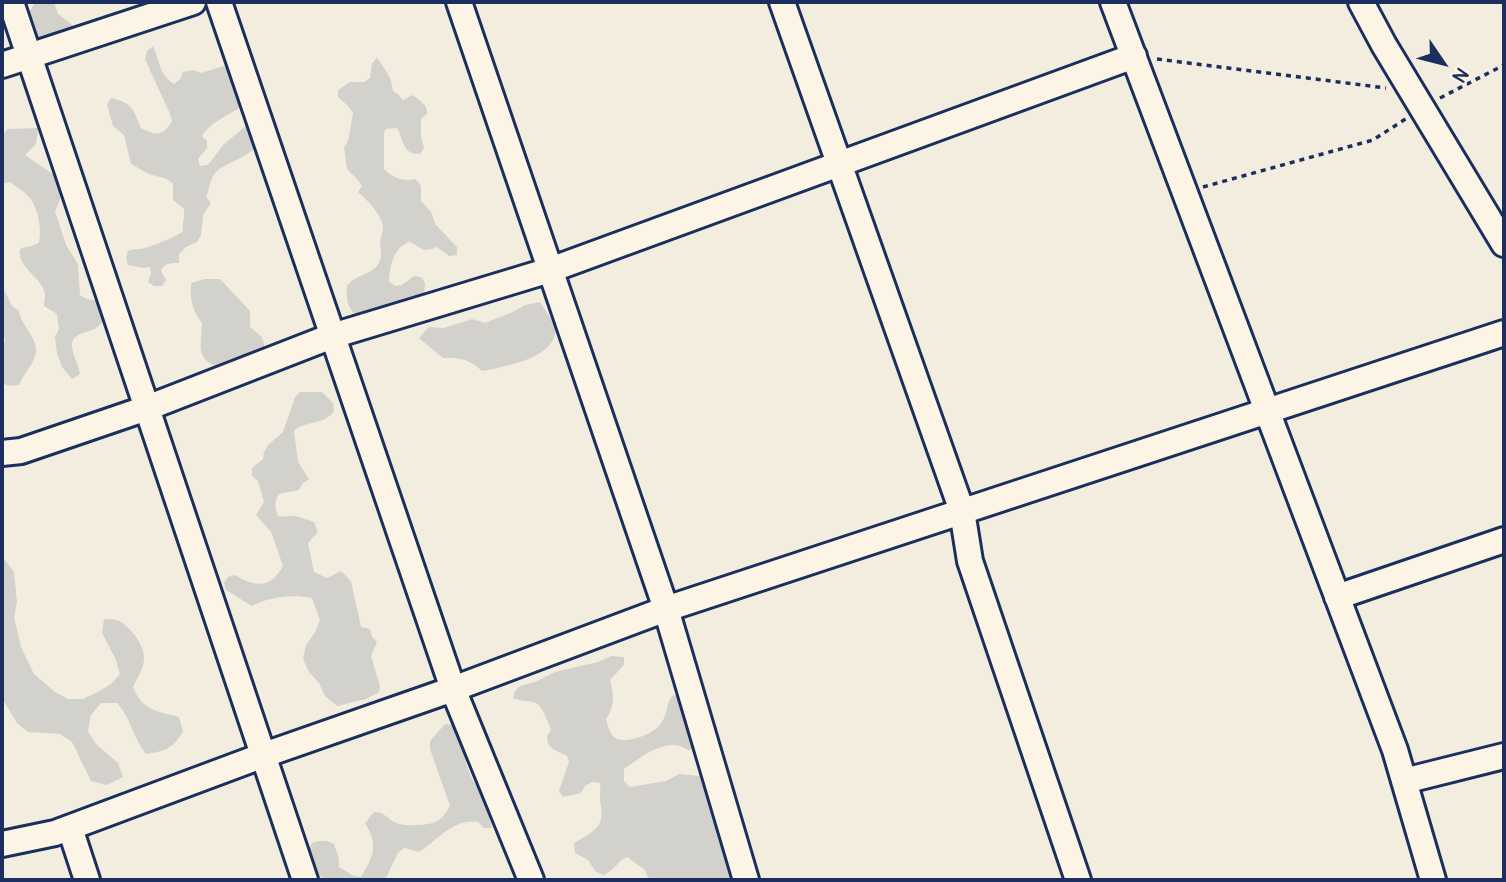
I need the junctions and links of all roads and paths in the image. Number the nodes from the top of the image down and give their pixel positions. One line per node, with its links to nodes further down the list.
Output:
1 (11, 2): 8 (street)
2 (193, 2): 8 (street)
3 (219, 2): 18 (street)
4 (459, 2): 16 (street)
5 (782, 2): 13 (street)
6 (1114, 2): 9 (street)
7 (1361, 2): 12 (street)
8 (29, 56): 10 (street); 19 (street)
9 (1134, 56): 12 (path); 13 (street); 14 (street)
10 (2, 65)
11 (1504, 65): 12 (path)
12 (1417, 100): 14 (path); 15 (street)
13 (838, 164): 16 (street); 22 (street)
14 (1185, 192): 20 (street)
15 (1504, 244)
16 (550, 270): 18 (street); 25 (street)
17 (1504, 333): 20 (street)
18 (332, 336): 19 (street); 26 (street)
19 (147, 408): 21 (street); 27 (street)
20 (1266, 411): 22 (street); 24 (street)
21 (2, 453)
22 (962, 511): 25 (street); 36 (street)
23 (1504, 540): 24 (street)
24 (1337, 597): 29 (street)
25 (666, 609): 26 (street); 35 (street)
26 (453, 689): 27 (street); 34 (street)
27 (264, 754): 30 (street); 33 (street)
28 (1504, 756): 29 (street)
29 (1404, 780): 37 (street)
30 (69, 828): 31 (street); 32 (street)
31 (2, 844)
32 (87, 880)
33 (305, 880)
34 (531, 880)
35 (746, 880)
36 (1078, 880)
37 (1433, 880)

